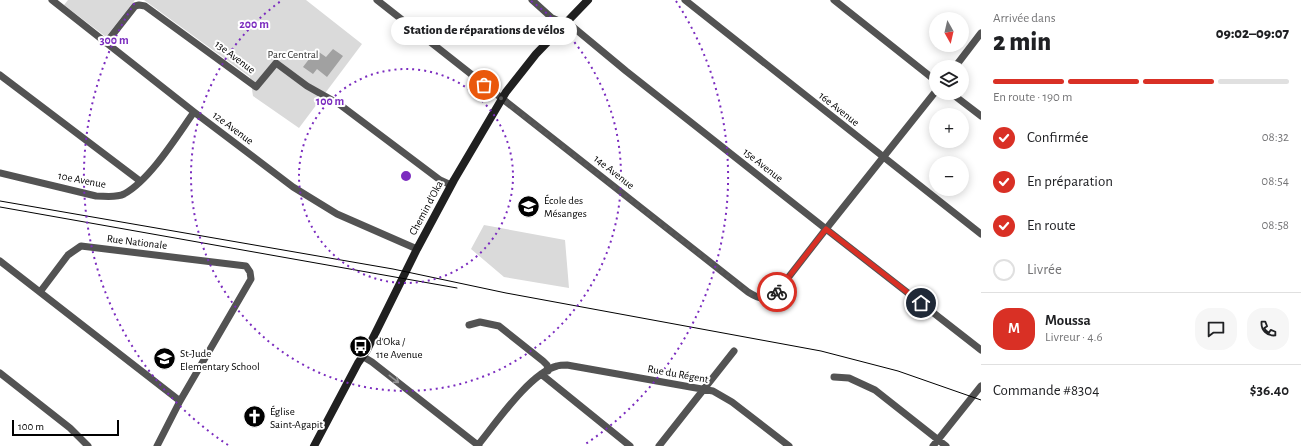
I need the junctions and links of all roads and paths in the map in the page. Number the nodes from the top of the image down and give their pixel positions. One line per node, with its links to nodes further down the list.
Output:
1 (52, 0): 9 (street, 12e Avenue)
2 (377, 0): 13 (street, 14e Avenue)
3 (532, 0): 7 (street, 15e Avenue)
4 (588, 0): 7 (main road, Chemin d'Oka)
5 (685, 0): 18 (street, 16e Avenue)
6 (834, 0): 12 (street)
7 (564, 23): 13 (main road, Chemin d'Oka); 22 (street, 15e Avenue)
8 (981, 33): 10 (street)
9 (106, 43): 16 (street, 12e Avenue); 21 (street, 13e Avenue)
10 (960, 60)
11 (0, 75): 20 (street)
12 (929, 75)
13 (502, 99): 21 (main road, Chemin d'Oka); 22 (street, 14e Avenue)
14 (929, 100): 18 (street, 14e Avenue)
15 (960, 100): 17 (street)
16 (194, 112): 20 (street, 10e Avenue); 24 (street, 12e Avenue)
17 (981, 116)
18 (883, 157): 22 (street, 14e Avenue); 23 (street, 16e Avenue)
19 (0, 173): 20 (street, 10e Avenue)
20 (140, 181)
21 (451, 185): 24 (main road, Chemin d'Oka)
22 (826, 229): 28 (street, 15e Avenue)
23 (981, 234)
24 (417, 249): 30 (main road, Chemin d'Oka)
25 (0, 261): 26 (street)
26 (40, 292): 36 (street); 36 (street, Rue Nationale)
27 (470, 325): 31 (street)
28 (981, 350)
29 (734, 351): 35 (street)
30 (362, 356): 40 (main road, Chemin d'Oka); 41 (street, one-way to 41)
31 (545, 372): 35 (street, Rue du Régent); 41 (street); 42 (street)
32 (0, 373): 38 (street)
33 (834, 377): 37 (street)
34 (981, 386): 37 (street)
35 (703, 390): 43 (street); 44 (street, Rue du Régent)
36 (180, 401): 39 (street)
37 (938, 439): 45 (street); 46 (street)
38 (88, 446)
39 (157, 446)
40 (314, 446)
41 (478, 446)
42 (630, 446)
43 (659, 446)
44 (789, 446)
45 (933, 446)
46 (946, 446)

